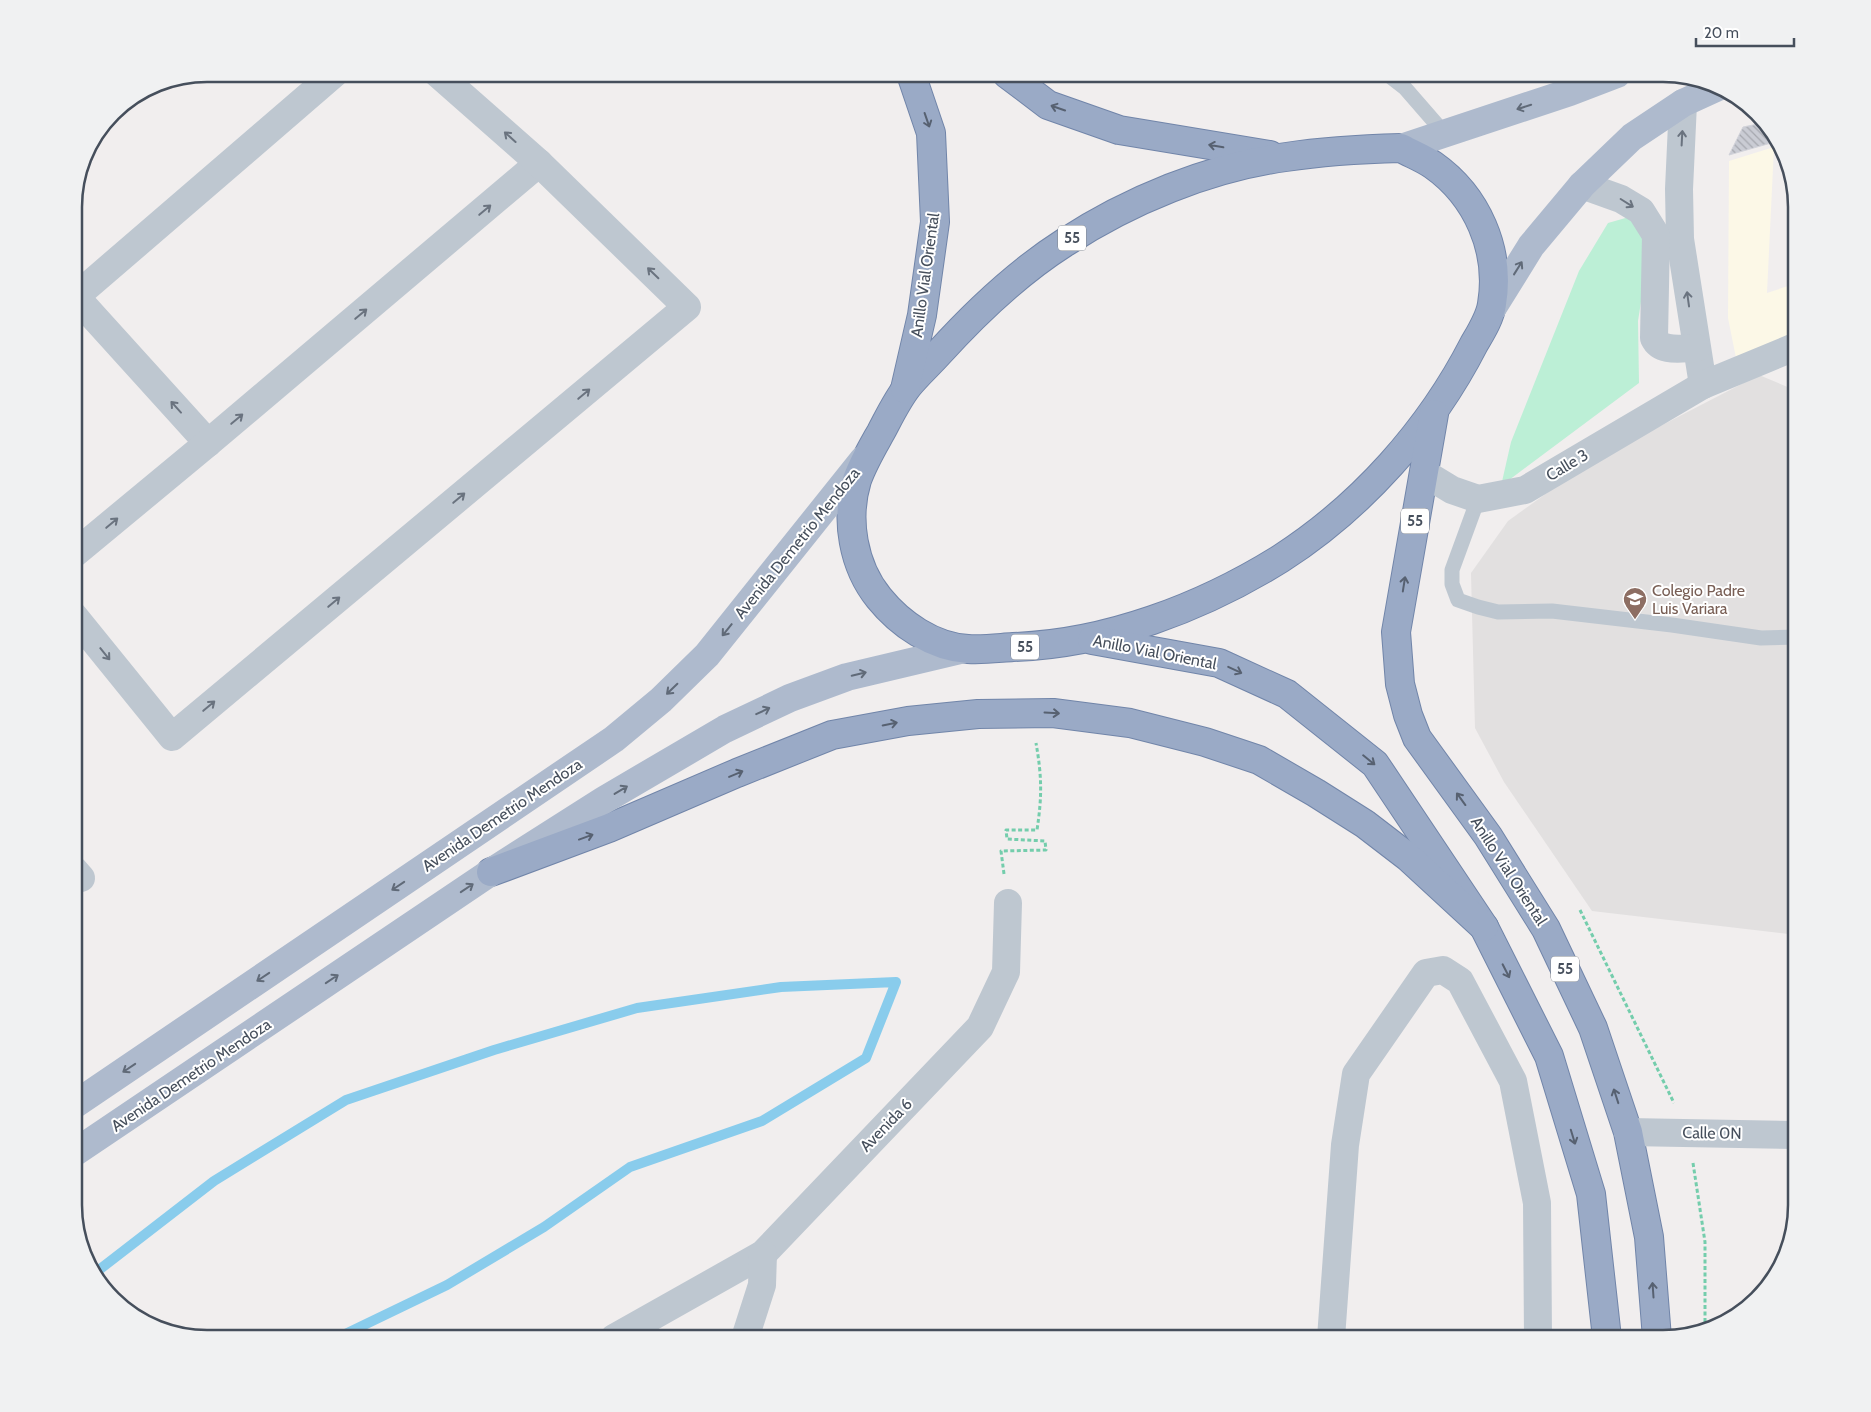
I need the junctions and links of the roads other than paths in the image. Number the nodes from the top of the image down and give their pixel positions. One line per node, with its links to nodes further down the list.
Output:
1 (1018, 82): 11 (highway, 55, one-way to 1)
2 (1398, 82): 9 (lane)
3 (324, 83): 14 (street)
4 (448, 83): 12 (street, one-way to 4)
5 (914, 83): 20 (highway, Anillo Vial Oriental / 55, one-way to 20)
6 (1565, 83): 9 (main road, one-way to 9)
7 (1709, 91): 8 (main road)
8 (1683, 103): 13 (main road); 17 (street, one-way to 8)
9 (1445, 134): 10 (main road)
10 (1401, 148): 11 (highway, 55); 16 (highway, 55)
11 (1281, 157): 20 (highway, 55)
12 (539, 163): 22 (street, one-way to 12); 27 (street, one-way to 12)
13 (1582, 185): 16 (main road, one-way to 13); 17 (street, one-way to 17)
14 (83, 288)
15 (83, 306): 22 (street, one-way to 15)
16 (1492, 309): 21 (highway, 55)
17 (1696, 348): 19 (street)
18 (1788, 350): 19 (street, Calle 3)
19 (1703, 385): 25 (street, Calle 3)
20 (905, 389): 23 (highway, 55)
21 (1435, 410): 24 (highway, Anillo Vial Oriental / 55); 29 (highway, 55)
22 (208, 443): 26 (street, one-way to 22)
23 (868, 455): 30 (highway, 55); 34 (main road, Avenida Demetrio Mendoza, one-way to 34)
24 (1424, 473): 25 (street, Calle 3); 35 (highway, Anillo Vial Oriental / 55, one-way to 24)
25 (1478, 499): 28 (lane)
26 (83, 547)
27 (83, 627)
28 (1788, 637)
29 (1085, 639): 30 (highway, 55); 33 (highway, Anillo Vial Oriental / 55, one-way to 33)
30 (965, 649): 31 (main road, Avenida Demetrio Mendoza, one-way to 30)
31 (491, 872): 33 (highway, one-way to 33); 37 (main road, Avenida Demetrio Mendoza, one-way to 31)
32 (1008, 903): 38 (street, Avenida 6)
33 (1484, 927): 43 (highway, Anillo Vial Oriental / 55, one-way to 43)
34 (83, 1099)
35 (1628, 1132): 36 (street, Calle 0N); 44 (highway, Anillo Vial Oriental / 55, one-way to 35)
36 (1788, 1135)
37 (83, 1147)
38 (762, 1254): 39 (street, Avenida 6); 40 (street)
39 (628, 1330)
40 (748, 1330)
41 (1332, 1330): 42 (street)
42 (1538, 1330)
43 (1606, 1330)
44 (1655, 1330)

